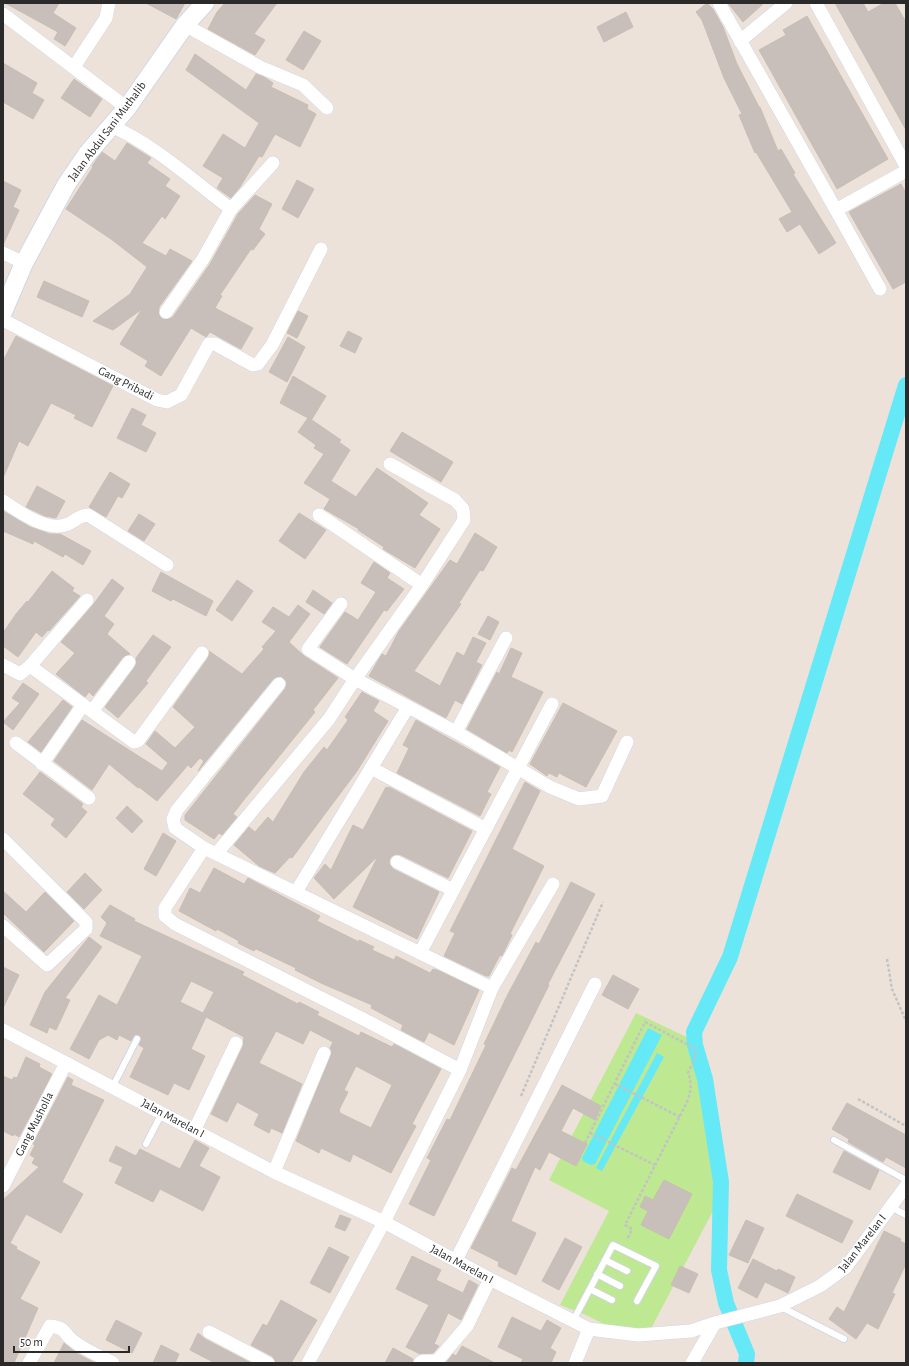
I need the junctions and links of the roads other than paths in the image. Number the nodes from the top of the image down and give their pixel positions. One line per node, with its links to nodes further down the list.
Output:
1 (109, 3): 9 (street)
2 (205, 3): 7 (street, Jalan Abdul Sani Muthalib)
3 (719, 3): 8 (street)
4 (786, 3): 8 (street)
5 (816, 3): 14 (street)
6 (3, 14): 9 (street)
7 (185, 25): 10 (street, Jalan Abdul Sani Muthalib); 11 (street)
8 (740, 41): 17 (street)
9 (74, 67): 10 (street)
10 (126, 108): 12 (street, Jalan Abdul Sani Muthalib)
11 (327, 108)
12 (111, 126): 16 (street); 20 (street, Jalan Abdul Sani Muthalib)
13 (273, 163): 16 (street)
14 (906, 166)
15 (906, 171): 17 (street)
16 (231, 209): 23 (street)
17 (836, 210): 21 (street)
18 (321, 249): 24 (street, Gang Pribadi)
19 (3, 253): 20 (street)
20 (24, 263): 22 (street, Jalan Abdul Sani Muthalib)
21 (880, 289)
22 (3, 312)
23 (166, 312)
24 (3, 320)
25 (390, 464): 29 (street)
26 (3, 501): 28 (street)
27 (319, 515): 29 (street)
28 (167, 565)
29 (422, 585): 37 (street)
30 (87, 600): 36 (street)
31 (341, 604): 37 (street)
32 (506, 638): 42 (street)
33 (202, 653): 41 (street)
34 (129, 662): 41 (street)
35 (3, 665): 36 (street)
36 (30, 666): 41 (street)
37 (355, 679): 40 (street); 52 (street)
38 (279, 684): 51 (street)
39 (552, 704): 47 (street)
40 (408, 707): 42 (street); 46 (street)
41 (88, 708): 45 (street)
42 (456, 732): 47 (street)
43 (627, 742): 47 (street)
44 (16, 743): 45 (street)
45 (42, 764): 48 (street)
46 (371, 768): 49 (street); 56 (street)
47 (518, 768): 49 (street)
48 (89, 798)
49 (486, 829): 55 (street)
50 (3, 839): 57 (street)
51 (204, 848): 52 (street); 66 (street)
52 (216, 853): 56 (street)
53 (397, 862): 55 (street)
54 (553, 884): 60 (street)
55 (454, 890): 58 (street)
56 (296, 892): 58 (street)
57 (3, 926)
58 (420, 953): 60 (street)
59 (595, 984): 79 (street)
60 (492, 988): 66 (street)
61 (3, 1030): 65 (street, Jalan Marelan I)
62 (137, 1039): 67 (lane)
63 (236, 1043): 69 (street)
64 (324, 1053): 72 (street)
65 (66, 1063): 67 (street, Jalan Marelan I); 74 (street, Gang Musholla)
66 (460, 1070): 78 (street)
67 (112, 1086): 68 (street, Jalan Marelan I)
68 (162, 1113): 69 (street, Jalan Marelan I); 71 (lane)
69 (194, 1130): 72 (street, Jalan Marelan I)
70 (834, 1140): 73 (lane)
71 (146, 1144)
72 (274, 1172): 78 (street, Jalan Marelan I)
73 (906, 1180)
74 (3, 1186)
75 (906, 1186): 76 (street, Jalan Marelan I)
76 (891, 1207): 77 (lane); 88 (street, Jalan Marelan I)
77 (906, 1215)
78 (384, 1222): 79 (street, Jalan Marelan I); 97 (street)
79 (456, 1260): 83 (street, Jalan Marelan I)
80 (605, 1260): 81 (lane); 82 (lane); 87 (lane)
81 (627, 1271)
82 (597, 1274): 84 (lane); 85 (lane)
83 (490, 1279): 89 (street, Jalan Marelan I); 98 (street)
84 (620, 1286)
85 (590, 1289): 86 (lane); 89 (lane)
86 (612, 1300)
87 (637, 1301)
88 (780, 1306): 90 (street, Jalan Marelan I); 93 (lane)
89 (573, 1321): 91 (street, Jalan Marelan I)
90 (715, 1323): 91 (street, Jalan Marelan I); 100 (street)
91 (589, 1329): 99 (street)
92 (209, 1332): 96 (street)
93 (844, 1339)
94 (30, 1363): 95 (street)
95 (114, 1363)
96 (268, 1363)
97 (308, 1363)
98 (420, 1363)
99 (575, 1363)
100 (692, 1363)

